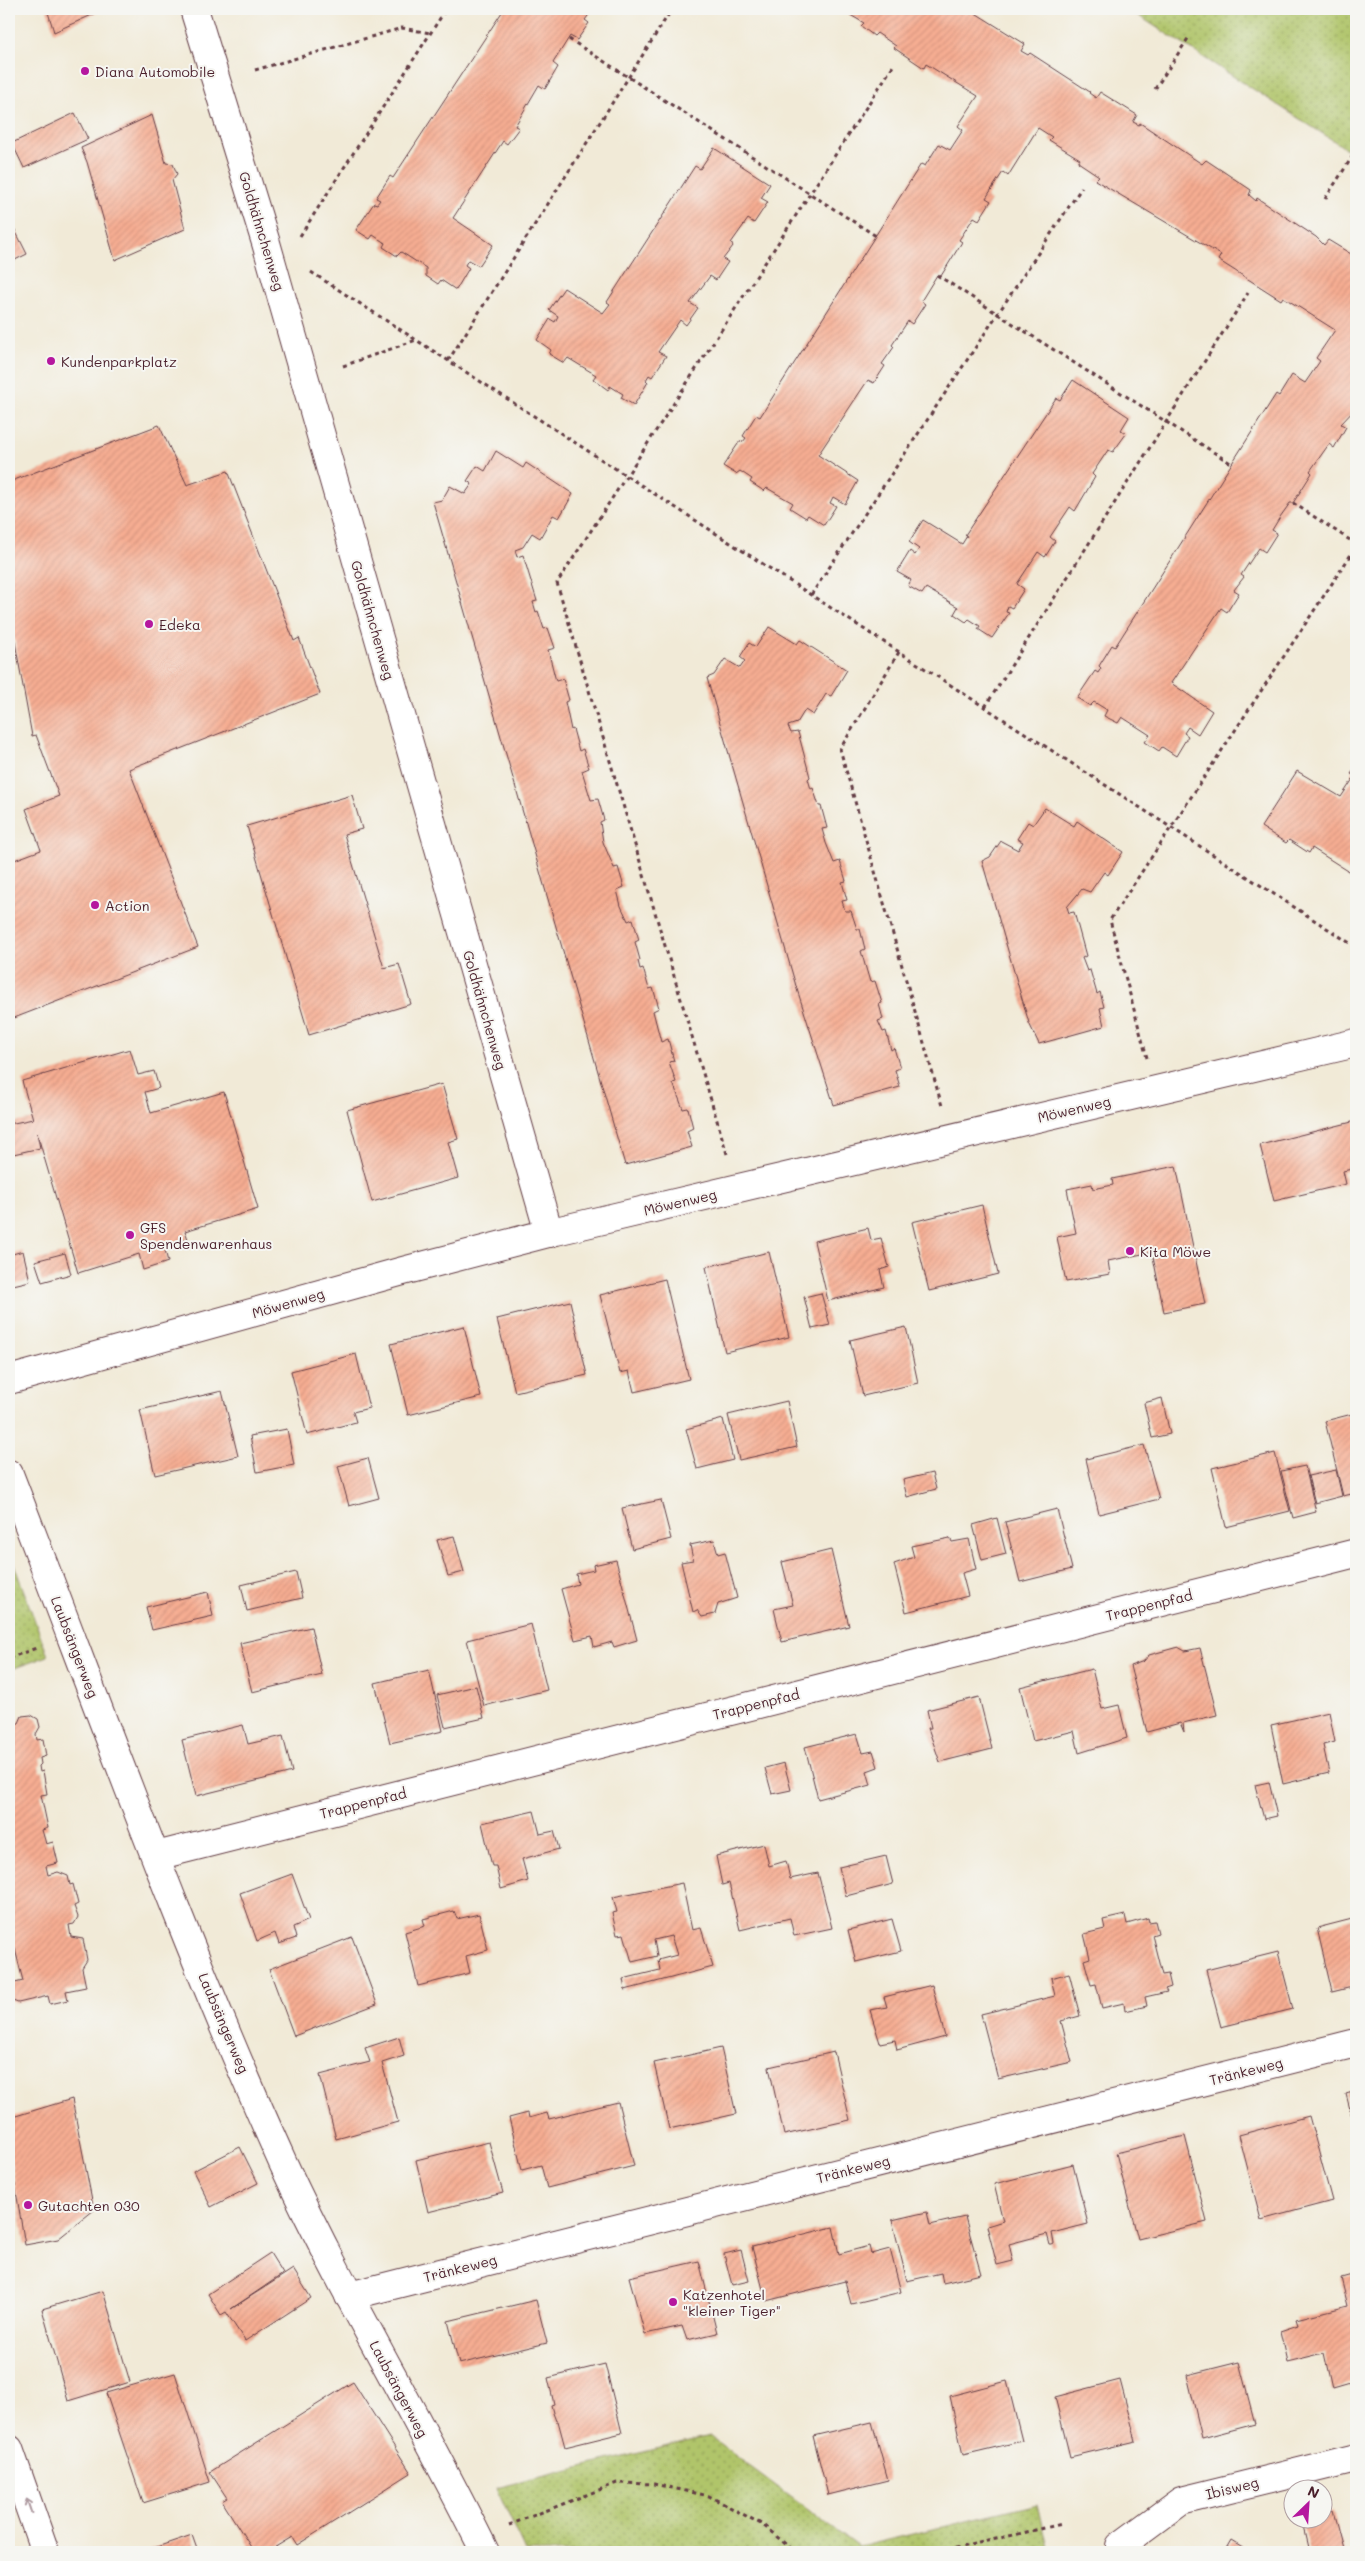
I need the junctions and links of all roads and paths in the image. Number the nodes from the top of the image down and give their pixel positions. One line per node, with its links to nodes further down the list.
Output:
1 (194, 9): 16 (street, Goldhähnchenweg)
2 (446, 9): 4 (path)
3 (672, 9): 9 (path)
4 (430, 33): 8 (path); 16 (path)
5 (1190, 37): 10 (path)
6 (569, 39): 9 (path)
7 (893, 66): 13 (path)
8 (255, 70)
9 (628, 79): 13 (path); 21 (path)
10 (1155, 89)
11 (1356, 151): 14 (path)
12 (1082, 187): 19 (path)
13 (810, 193): 15 (path); 25 (path)
14 (1325, 200)
15 (876, 236)
16 (277, 250): 20 (path); 39 (street, Goldhähnchenweg)
17 (937, 275): 19 (path)
18 (1248, 294): 23 (path)
19 (997, 314): 23 (path); 30 (path)
20 (416, 340): 21 (path); 22 (path)
21 (448, 361): 25 (path)
22 (343, 366)
23 (1167, 422): 24 (path); 32 (path)
24 (1232, 464)
25 (627, 476): 30 (path); 38 (path)
26 (1293, 503): 27 (path)
27 (1356, 545): 28 (path)
28 (1350, 556): 29 (path); 33 (path)
29 (1356, 560)
30 (811, 595): 31 (path)
31 (899, 652): 32 (path); 37 (path)
32 (985, 707): 33 (path)
33 (1170, 828): 34 (path); 36 (path)
34 (1356, 947)
35 (1356, 1043): 36 (street, Möwenweg)
36 (1156, 1090): 37 (street, Möwenweg)
37 (951, 1138): 38 (street, Möwenweg)
38 (737, 1189): 39 (street, Möwenweg)
39 (549, 1233): 40 (street, Möwenweg)
40 (9, 1380)
41 (9, 1474): 45 (street, Laubsängerweg)
42 (1356, 1553): 45 (street, Trappenpfad)
43 (42, 1646): 44 (path)
44 (9, 1658)
45 (156, 1856): 47 (street, Laubsängerweg)
46 (1356, 2043): 47 (street, Tränkeweg)
47 (349, 2296): 54 (street, Laubsängerweg)
48 (9, 2449): 53 (street, one-way to 48)
49 (1356, 2458): 52 (street, Ibisweg)
50 (1062, 2524): 56 (path)
51 (501, 2528): 55 (path)
52 (1120, 2546)
53 (45, 2552)
54 (485, 2552)
55 (795, 2552)
56 (939, 2552)

